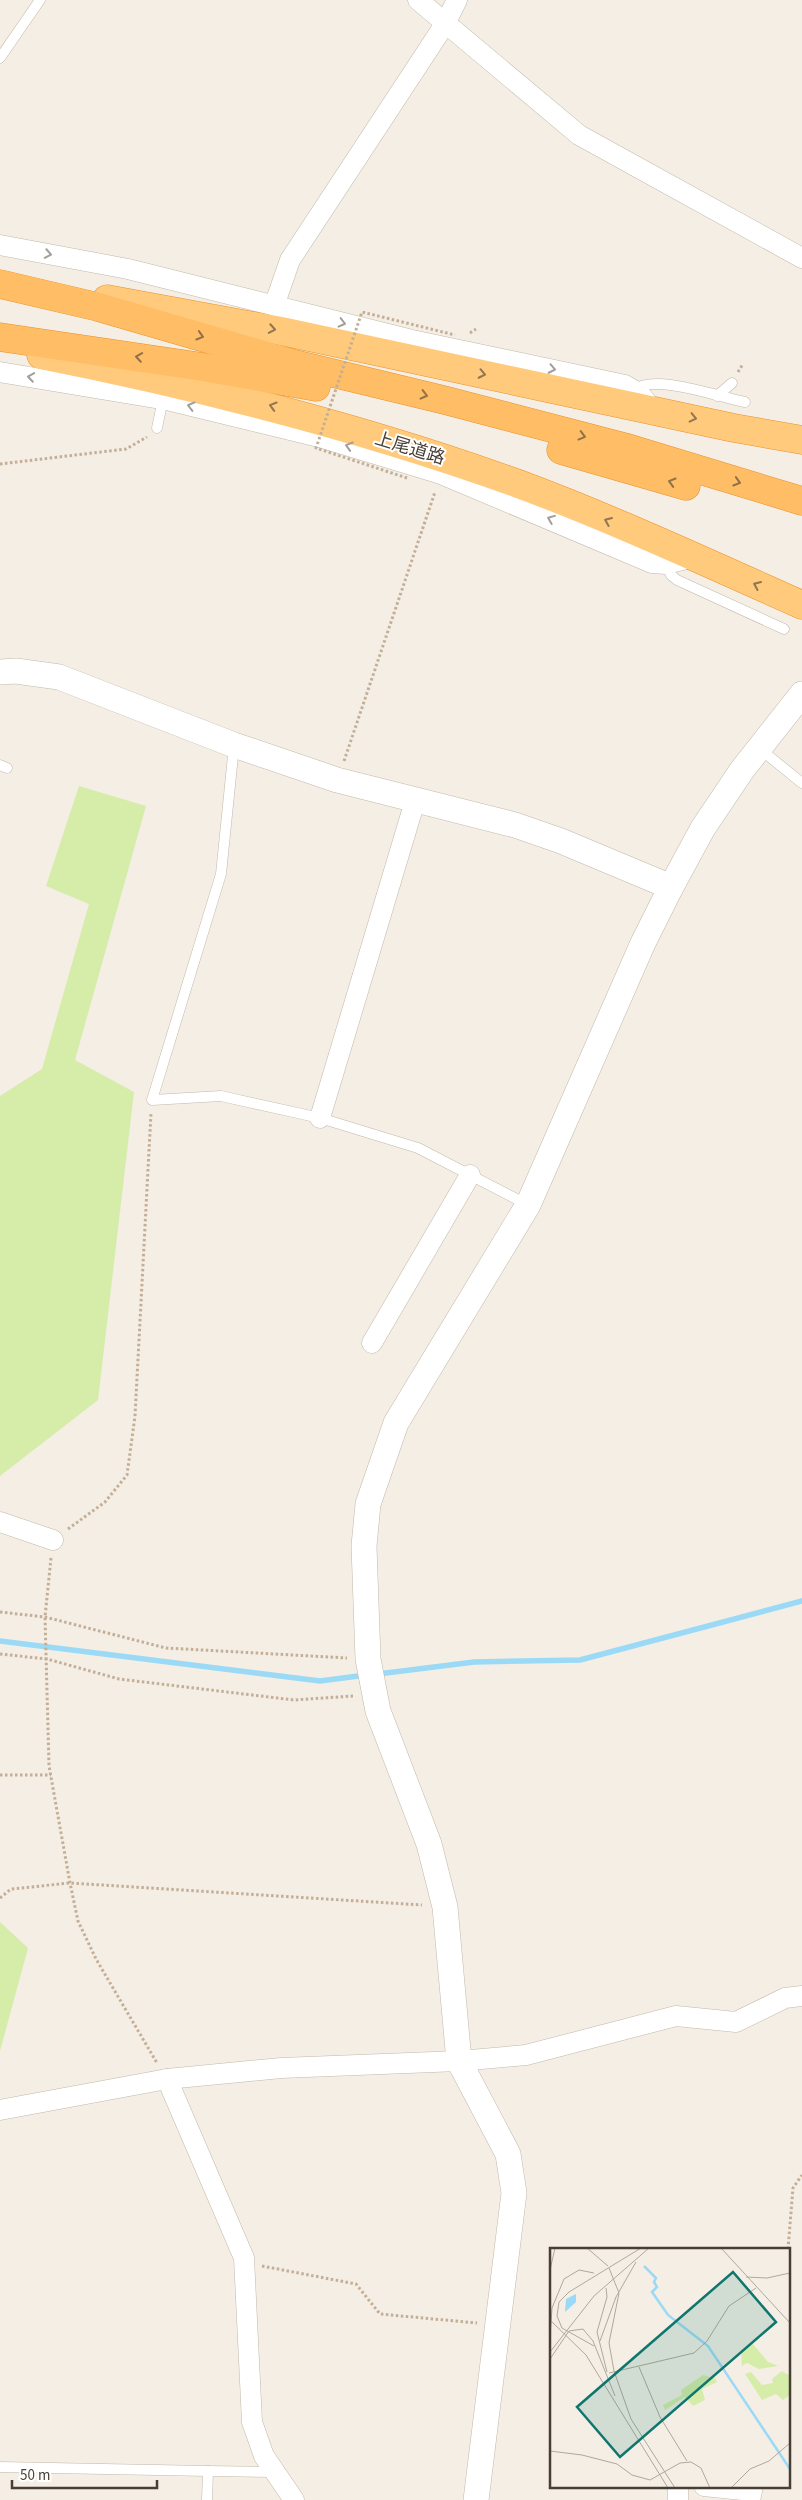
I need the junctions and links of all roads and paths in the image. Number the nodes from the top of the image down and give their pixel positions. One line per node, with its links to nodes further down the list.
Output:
1 (40, 0): 5 (lane)
2 (418, 0): 4 (street)
3 (457, 0): 4 (street)
4 (445, 24): 7 (street); 10 (street)
5 (0, 58)
6 (0, 245): 10 (street, one-way to 10)
7 (802, 258)
8 (0, 280): 18 (highway, one-way to 18)
9 (0, 284): 25 (highway, one-way to 25)
10 (274, 306): 18 (street, one-way to 18)
11 (455, 335): 24 (path, bridge)
12 (0, 338): 26 (highway, one-way to 12)
13 (0, 347): 27 (highway, 上尾道路, one-way to 13)
14 (0, 372): 17 (street, one-way to 14)
15 (732, 383): 16 (lane)
16 (717, 396): 18 (lane); 19 (lane)
17 (163, 399): 20 (lane); 23 (street, one-way to 17)
18 (643, 400): 21 (highway, one-way to 21)
19 (745, 402)
20 (157, 428): 22 (path)
21 (802, 440)
22 (0, 464)
23 (441, 474): 28 (street, one-way to 23); 35 (path)
24 (406, 478)
25 (802, 501)
26 (802, 521)
27 (694, 557): 28 (street); 29 (highway, 上尾道路, one-way to 27)
28 (666, 564): 30 (lane)
29 (802, 605)
30 (784, 629)
31 (0, 672): 33 (street)
32 (802, 694): 34 (street)
33 (234, 745): 35 (street); 39 (lane)
34 (760, 749): 36 (lane); 38 (street)
35 (337, 780): 37 (street)
36 (802, 783)
37 (415, 801): 38 (street); 40 (street)
38 (670, 887): 42 (street)
39 (152, 1100): 40 (lane); 45 (path)
40 (320, 1118): 41 (lane)
41 (470, 1175): 42 (lane); 43 (street)
42 (528, 1205): 50 (street)
43 (372, 1343)
44 (0, 1522): 45 (street)
45 (53, 1540): 47 (path)
46 (0, 1612): 47 (path)
47 (46, 1617): 49 (path); 50 (path)
48 (0, 1654): 49 (path)
49 (47, 1659): 51 (path); 53 (path)
50 (368, 1659): 51 (street)
51 (375, 1694): 56 (street)
52 (0, 1775): 53 (path)
53 (51, 1775): 54 (path)
54 (70, 1882): 55 (path); 56 (path); 59 (path)
55 (0, 1898)
56 (445, 1907): 58 (street)
57 (802, 1996): 58 (street)
58 (459, 2061): 59 (street); 64 (street)
59 (167, 2079): 60 (street); 63 (street)
60 (0, 2110)
61 (802, 2175): 62 (path)
62 (788, 2248)
63 (244, 2263): 64 (path); 67 (street)
64 (498, 2325): 71 (street)
65 (0, 2467): 66 (lane)
66 (208, 2471): 67 (lane); 69 (lane)
67 (275, 2472): 70 (street)
68 (723, 2488): 72 (street)
69 (206, 2500)
70 (294, 2500)
71 (476, 2500)
72 (750, 2500)

